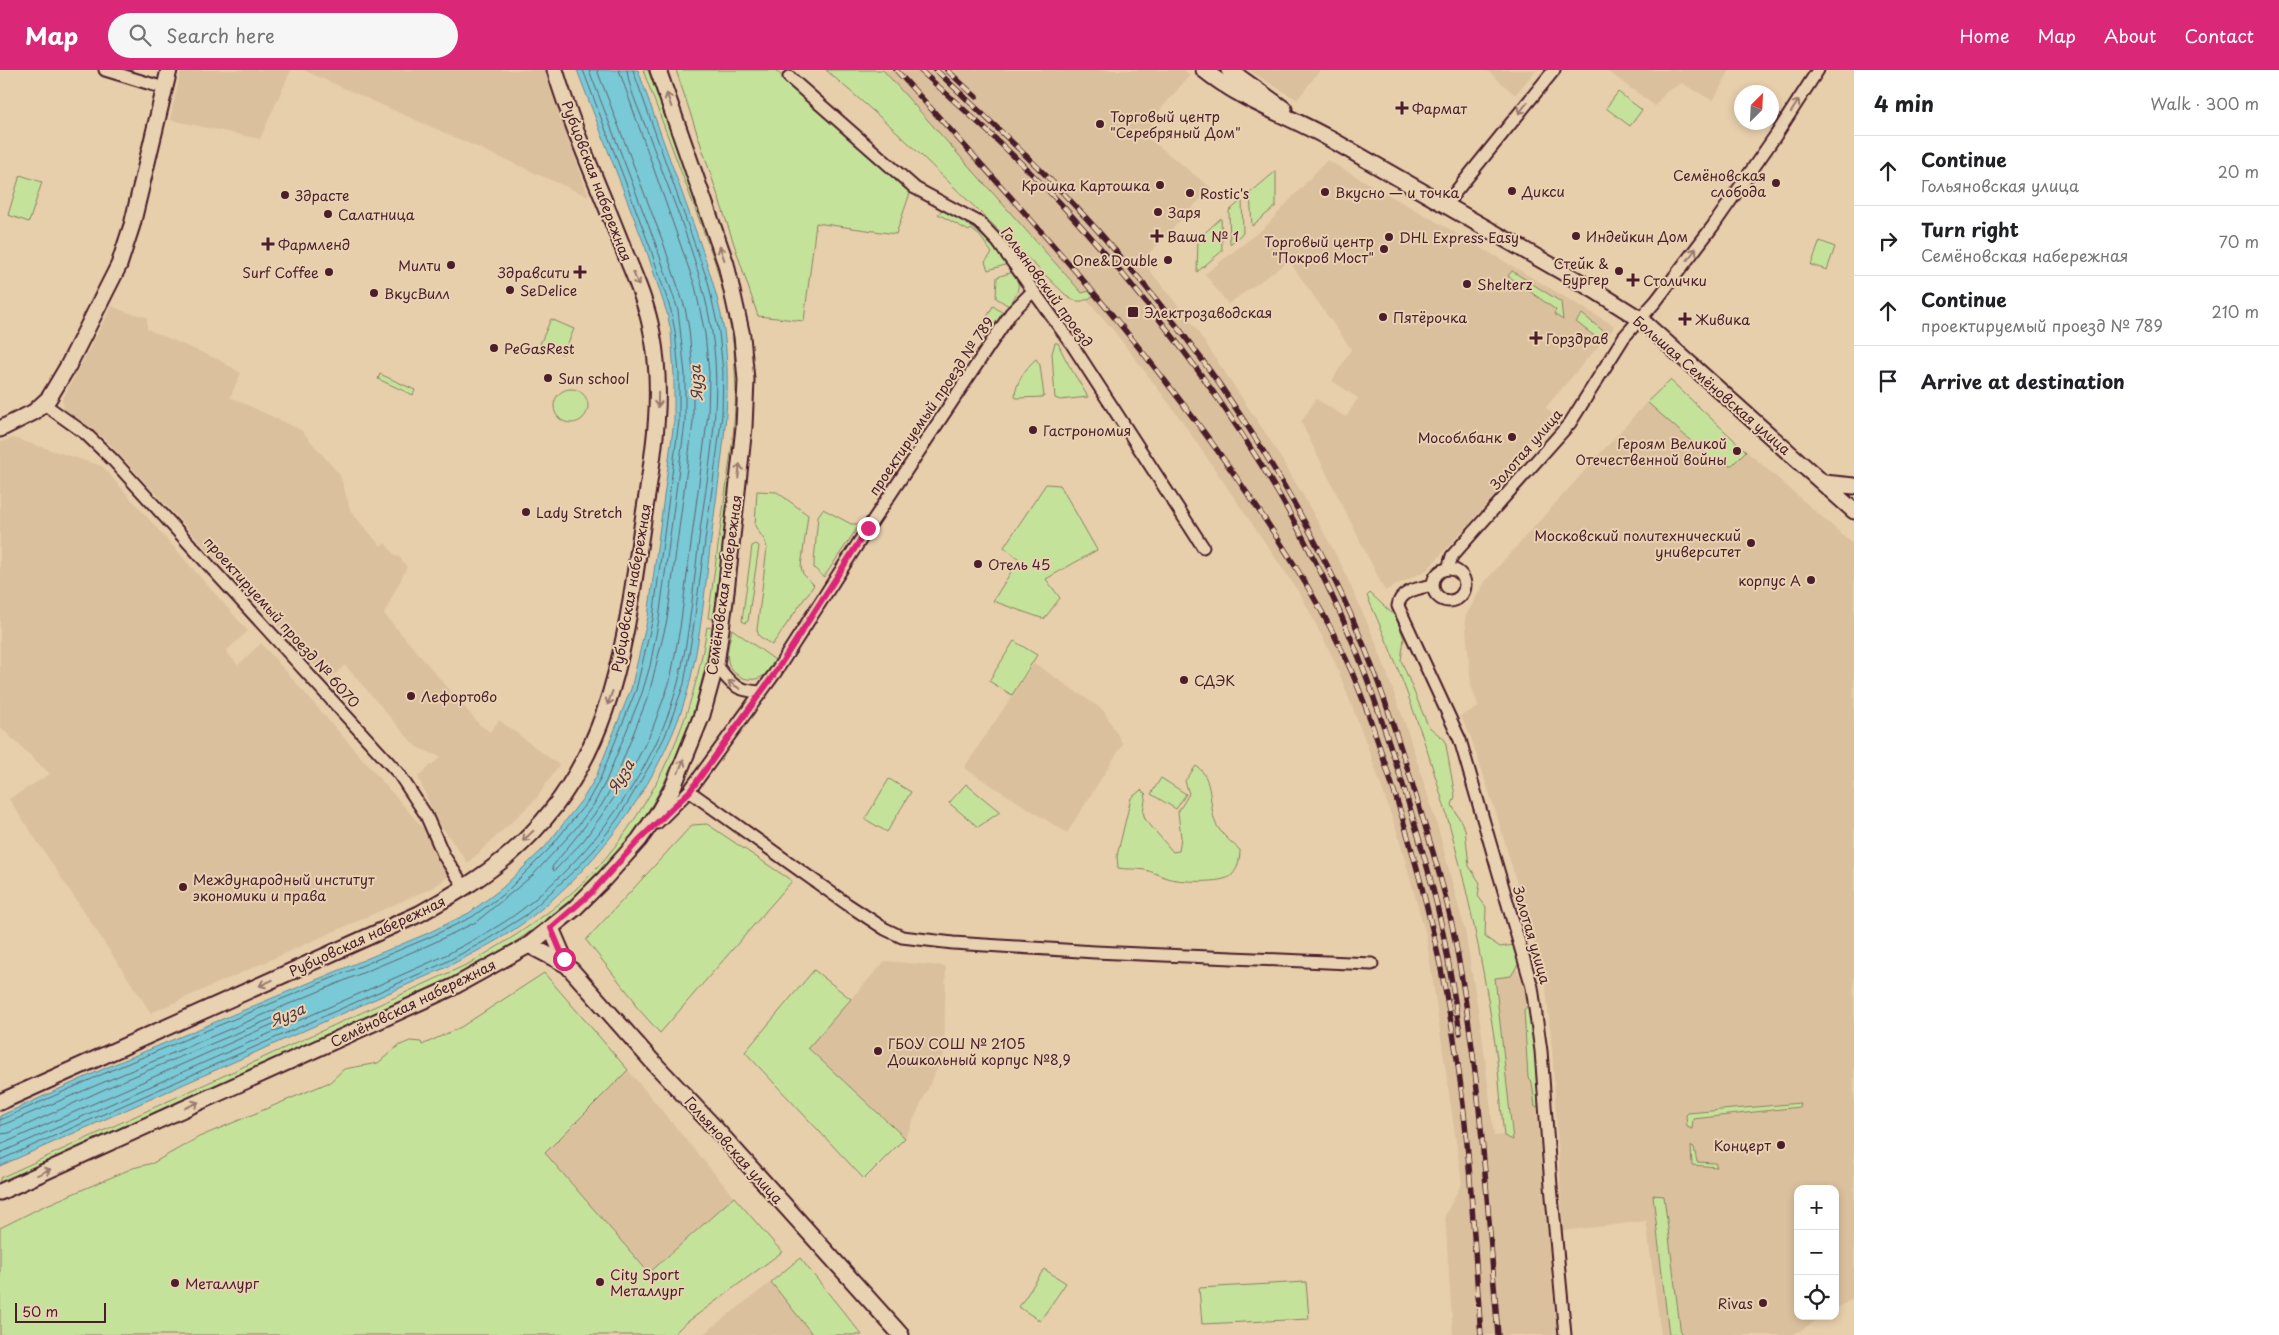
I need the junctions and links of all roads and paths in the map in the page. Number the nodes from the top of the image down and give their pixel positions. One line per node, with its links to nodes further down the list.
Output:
1 (105, 70): 10 (street)
2 (168, 70): 10 (main road)
3 (555, 70): 27 (main road, Рубцовская набережная, one-way to 27)
4 (658, 70): 23 (main road, Семёновская набережная, one-way to 4)
5 (1204, 70): 11 (main road, Большая Семёновская улица)
6 (1229, 70): 11 (main road, Большая Семёновская улица)
7 (1554, 70): 12 (street, one-way to 12)
8 (1818, 70): 14 (street, Золотая улица, one-way to 8)
9 (790, 77): 13 (street, Гольяновский проезд)
10 (164, 88): 15 (main road)
11 (1301, 122): 12 (main road, Большая Семёновская улица)
12 (1445, 205): 14 (main road, Большая Семёновская улица)
13 (1033, 291): 20 (street, Гольяновский проезд); 24 (street, проектируемый проезд № 789)
14 (1640, 319): 17 (main road, Большая Семёновская улица); 21 (street, Золотая улица)
15 (44, 404): 16 (main road); 27 (street, проектируемый проезд № 6070)
16 (0, 429)
17 (1824, 483): 18 (main road); 19 (main road, Большая Семёновская улица)
18 (1854, 486)
19 (1854, 511)
20 (1203, 547)
21 (1448, 569): 22 (street, Золотая улица); 22 (street)
22 (1433, 585): 35 (street, Золотая улица)
23 (716, 664): 24 (street, one-way to 23); 26 (main road, Семёновская набережная, one-way to 23)
24 (761, 692): 25 (street, проектируемый проезд № 789)
25 (690, 791): 26 (street, проектируемый проезд № 789); 30 (street)
26 (639, 840): 28 (main road, Семёновская набережная)
27 (465, 888): 32 (main road, Рубцовская набережная, one-way to 32)
28 (551, 928): 29 (main road, Семёновская набережная); 31 (main road, Гольяновская улица)
29 (529, 945): 31 (main road, Гольяновская улица); 33 (main road, Семёновская набережная, one-way to 29)
30 (1372, 964)
31 (567, 965): 34 (main road, Гольяновская улица)
32 (0, 1102)
33 (0, 1192)
34 (901, 1335)
35 (1565, 1335)

